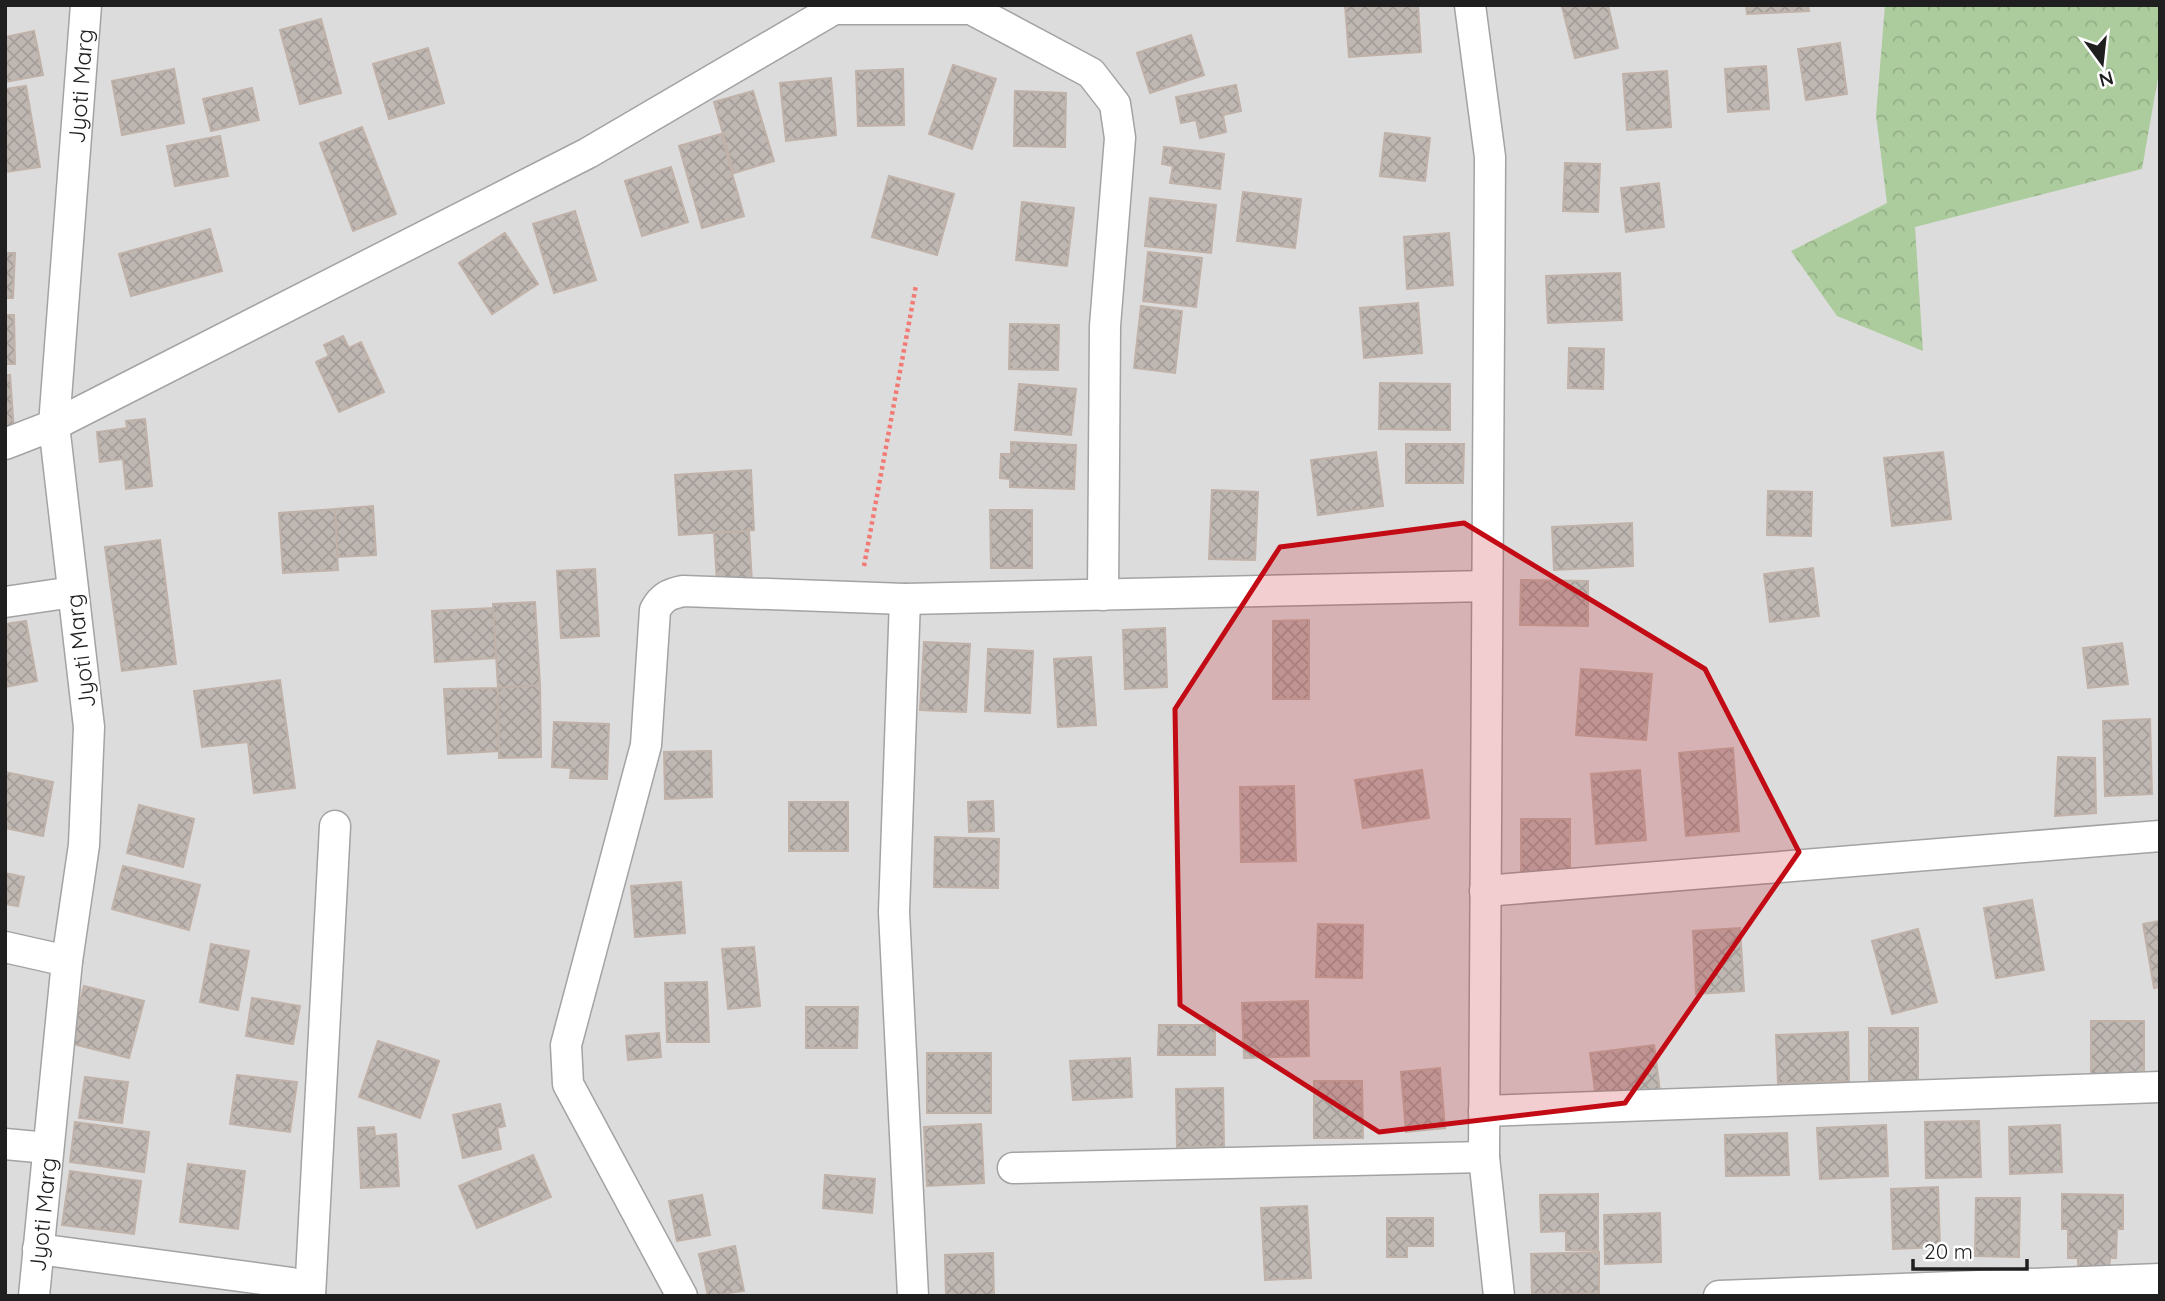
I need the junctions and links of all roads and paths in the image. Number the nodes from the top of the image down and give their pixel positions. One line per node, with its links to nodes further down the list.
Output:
1 (86, 5): 5 (street, Jyoti Marg)
2 (1470, 5): 7 (street)
3 (833, 7): 5 (street); 9 (street)
4 (916, 285): 10 (path)
5 (54, 425): 6 (street); 8 (street, Jyoti Marg)
6 (5, 444)
7 (1487, 586): 9 (street); 15 (street)
8 (73, 593): 12 (street); 17 (street, Jyoti Marg)
9 (1103, 595): 11 (street)
10 (858, 598): 11 (street); 28 (street)
11 (905, 599): 29 (street)
12 (5, 602)
13 (335, 826): 27 (street)
14 (2160, 836): 15 (street)
15 (1485, 891): 19 (street)
16 (5, 947): 17 (street)
17 (67, 961): 21 (street, Jyoti Marg)
18 (2160, 1087): 19 (street)
19 (1484, 1111): 22 (street)
20 (5, 1144): 21 (street)
21 (48, 1148): 24 (street, Jyoti Marg)
22 (1484, 1157): 23 (street); 30 (street)
23 (1013, 1168)
24 (38, 1250): 26 (street, Jyoti Marg); 27 (street)
25 (2160, 1279): 31 (street)
26 (34, 1296)
27 (310, 1296)
28 (682, 1296)
29 (914, 1296)
30 (1499, 1296)
31 (1719, 1296)

